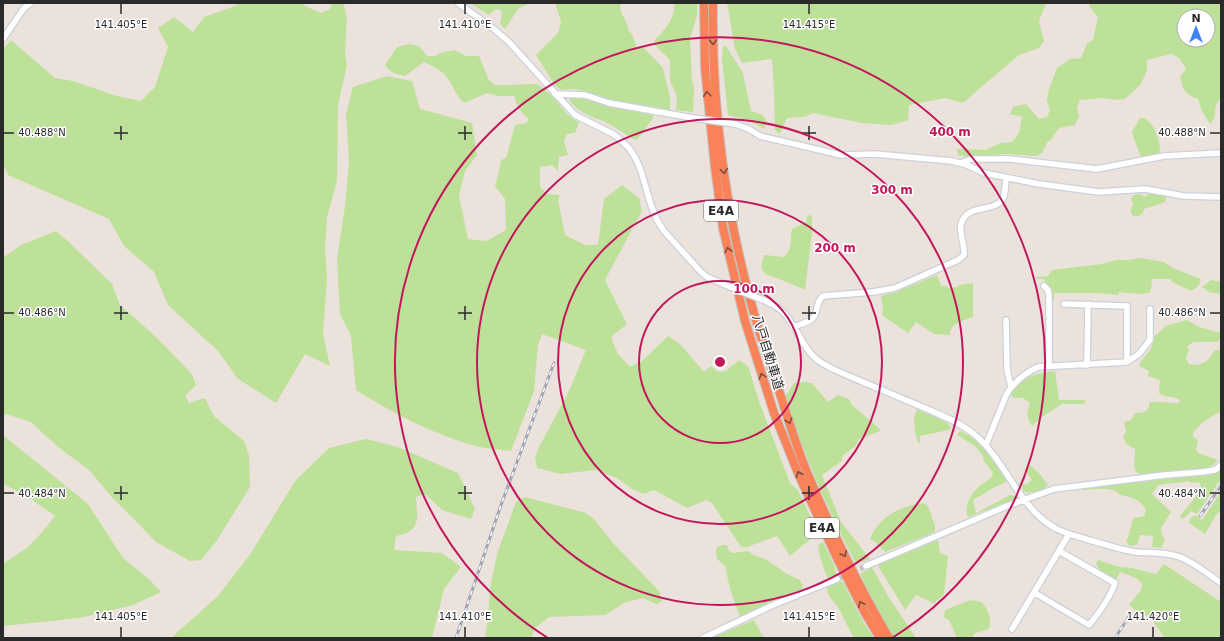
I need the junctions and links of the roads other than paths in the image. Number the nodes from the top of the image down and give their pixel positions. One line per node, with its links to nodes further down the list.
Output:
1 (31, 3): 5 (street)
2 (458, 3): 6 (street)
3 (704, 3): 32 (highway, 八戸自動車道 / E4A, one-way to 3)
4 (713, 3): 33 (highway, 八戸自動車道 / E4A, one-way to 33)
5 (3, 39)
6 (555, 94): 8 (street, bridge); 16 (street, bridge)
7 (1221, 153): 8 (street)
8 (960, 163): 9 (street)
9 (1006, 178): 10 (street); 16 (street)
10 (1221, 197)
11 (1044, 286): 19 (street)
12 (1064, 304): 13 (street)
13 (1088, 304): 17 (street); 18 (street)
14 (1150, 309): 17 (street)
15 (1006, 320): 20 (street)
16 (793, 327): 21 (street)
17 (1127, 362): 18 (street)
18 (1087, 365): 19 (street)
19 (1049, 367): 20 (street)
20 (1011, 387): 21 (street)
21 (986, 445): 23 (street)
22 (1221, 465): 23 (street)
23 (1025, 499): 24 (street); 26 (street)
24 (1069, 534): 25 (street); 28 (street)
25 (1059, 551): 29 (street); 29 (street)
26 (866, 566)
27 (837, 579): 31 (street)
28 (1221, 583)
29 (1035, 592): 30 (street)
30 (1012, 630)
31 (703, 638)
32 (880, 638)
33 (889, 638)

